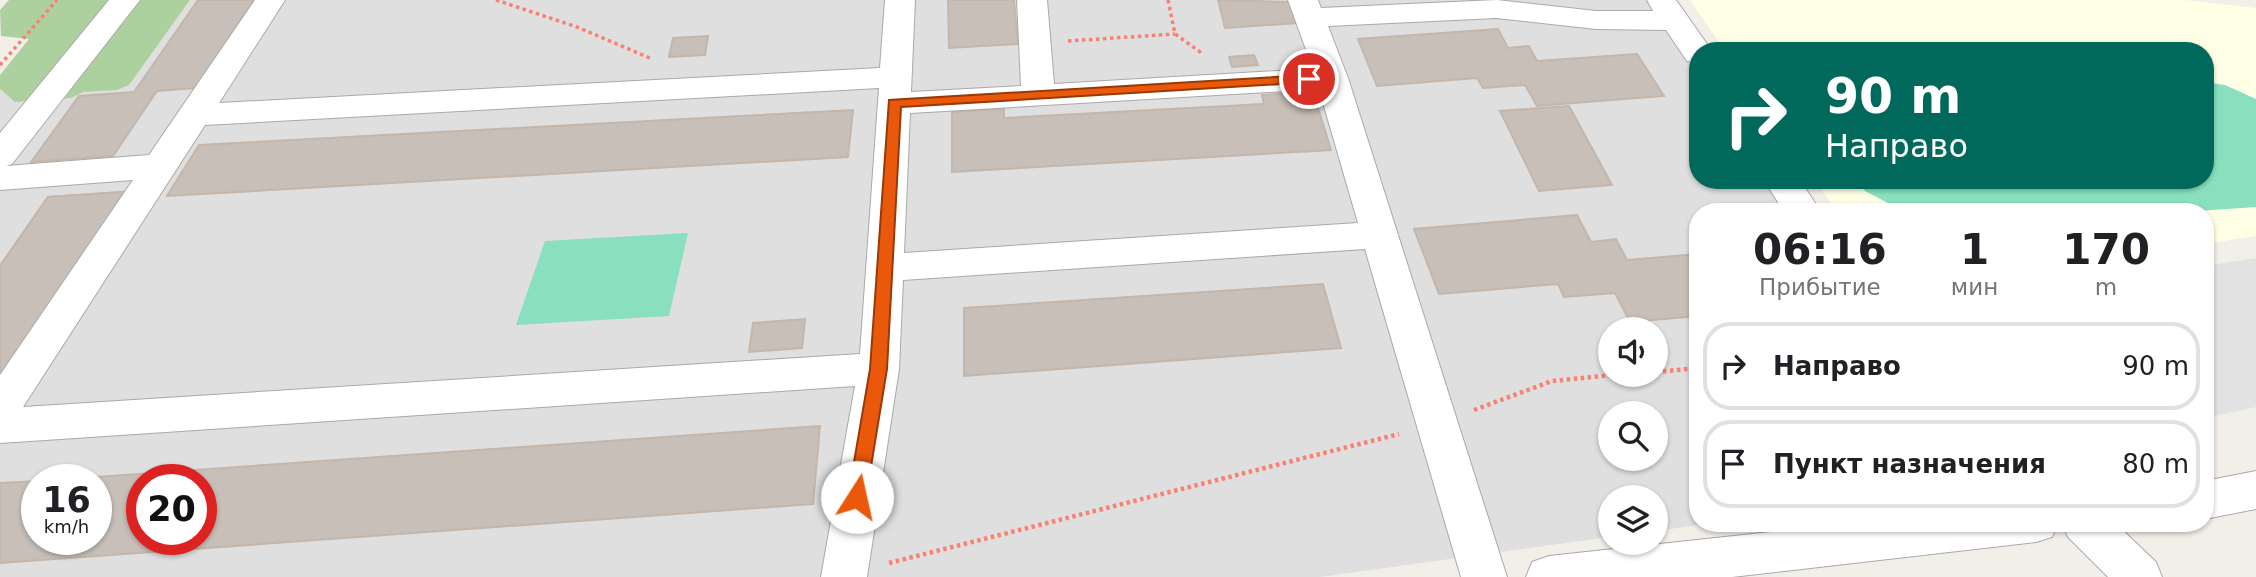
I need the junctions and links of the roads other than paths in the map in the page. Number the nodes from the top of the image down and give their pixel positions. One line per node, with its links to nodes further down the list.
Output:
1 (125, 0): 12 (street)
2 (270, 0): 11 (street)
3 (900, 0): 9 (street)
4 (1032, 0): 10 (street)
5 (1306, 9): 6 (street); 8 (street)
6 (1668, 11): 7 (street)
7 (1690, 42)
8 (1332, 78): 10 (street); 15 (street)
9 (895, 90): 10 (street); 11 (street); 16 (street)
10 (1038, 95)
11 (194, 115): 13 (street)
12 (0, 156)
13 (161, 166): 14 (street); 18 (street)
14 (0, 178)
15 (1380, 235): 16 (street); 25 (street)
16 (884, 268): 17 (street)
17 (879, 369): 19 (street); 24 (street)
18 (0, 409)
19 (0, 426)
20 (2256, 489): 21 (street)
21 (2214, 498)
22 (1950, 532): 26 (street)
23 (2093, 532): 27 (street)
24 (844, 575)
25 (1484, 577)
26 (1549, 577)
27 (2139, 577)

